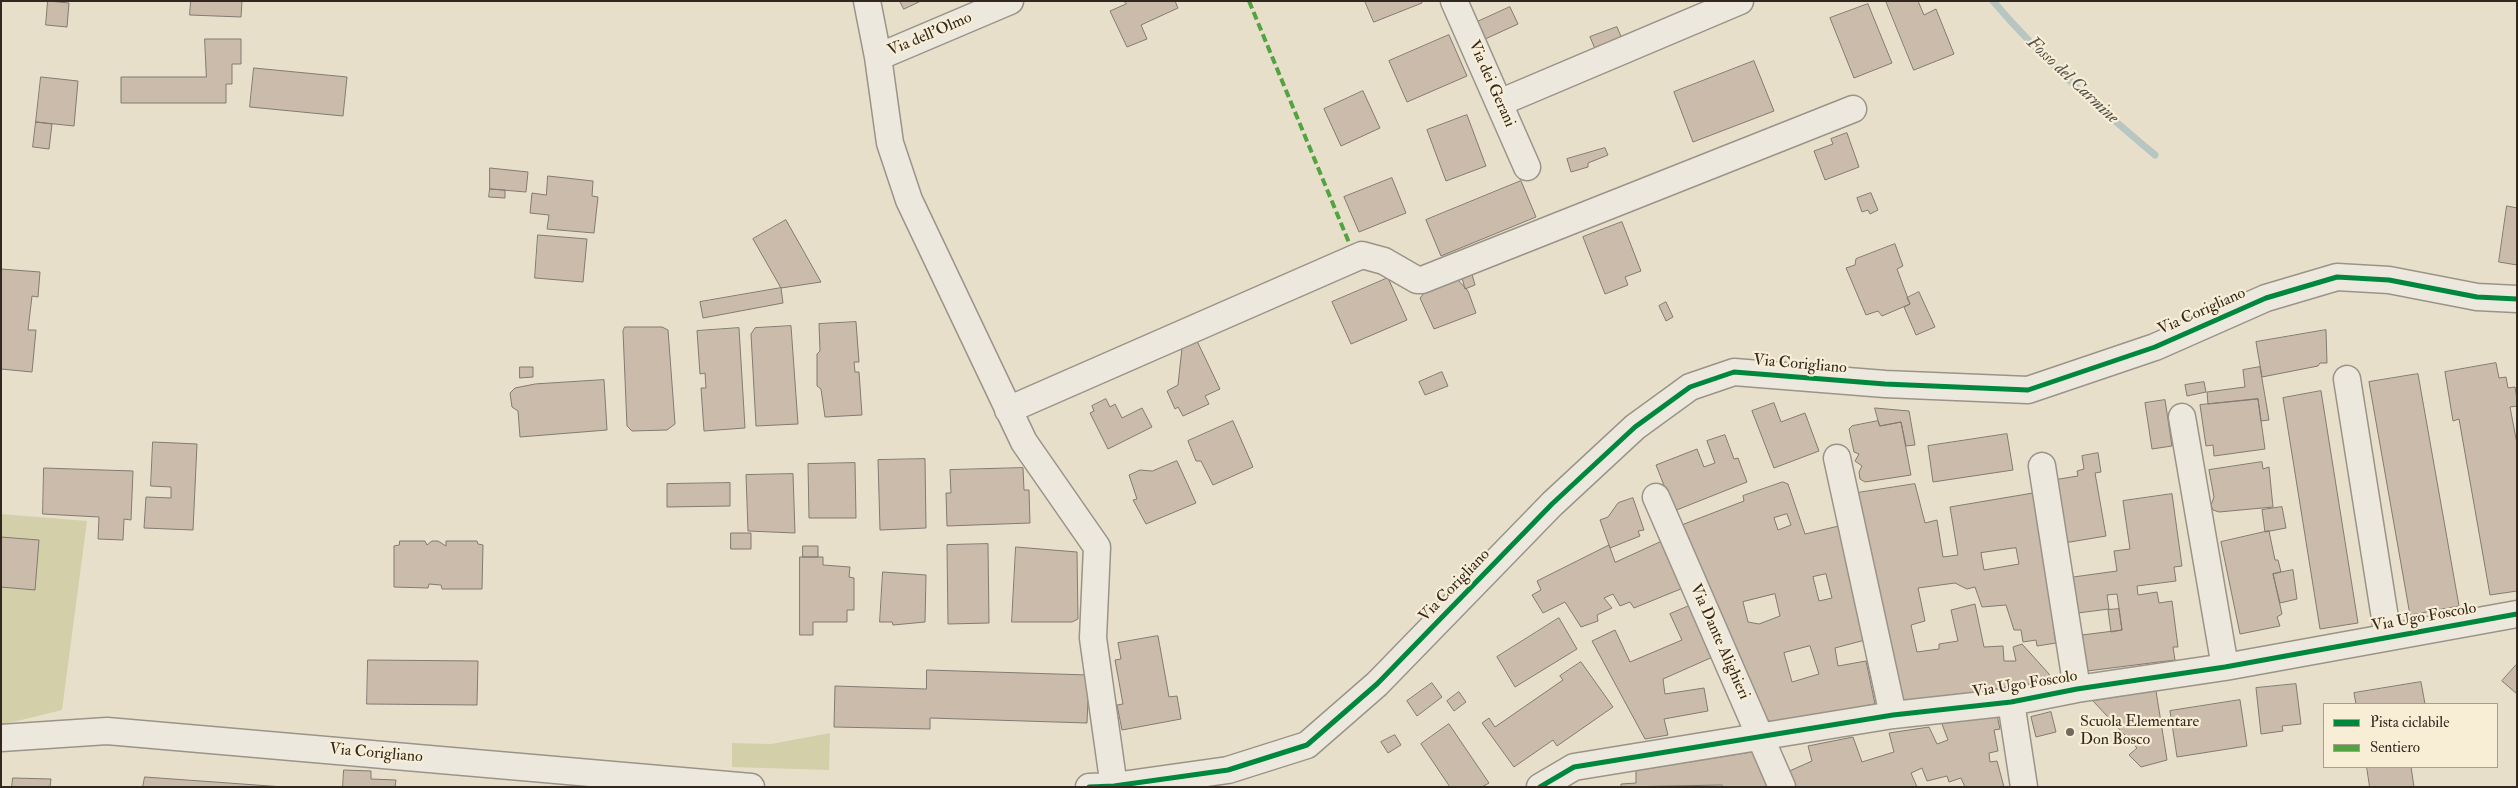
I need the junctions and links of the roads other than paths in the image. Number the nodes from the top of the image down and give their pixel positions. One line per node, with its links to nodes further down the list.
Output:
1 (867, 1): 5 (street)
2 (1010, 1): 5 (street, Via dell'Olmo)
3 (1454, 1): 6 (street, Via dei Gerani)
4 (1740, 1): 6 (street)
5 (878, 57): 11 (street)
6 (1499, 103): 8 (street, Via dei Gerani)
7 (1853, 109): 11 (street)
8 (1527, 167)
9 (2517, 299): 29 (street, Via Corigliano)
10 (2347, 379): 17 (street)
11 (1008, 410): 29 (street)
12 (2182, 417): 18 (street)
13 (1838, 458): 21 (street)
14 (2042, 466): 19 (street)
15 (1656, 497): 23 (street, Via Dante Alighieri)
16 (2517, 614): 17 (street, Via Ugo Foscolo)
17 (2388, 637): 18 (street, Via Ugo Foscolo)
18 (2225, 668): 19 (street, Via Ugo Foscolo)
19 (2077, 689): 20 (street, Via Ugo Foscolo)
20 (2011, 702): 21 (street, Via Ugo Foscolo); 32 (street)
21 (1893, 715): 23 (street, Via Ugo Foscolo)
22 (1, 738): 24 (street, Via Corigliano)
23 (1761, 738): 30 (street, Via Ugo Foscolo); 31 (street, Via Dante Alighieri)
24 (561, 779): 25 (street, Via Corigliano)
25 (650, 783): 26 (street, Via Corigliano)
26 (724, 786): 27 (street, Via Corigliano)
27 (751, 787)
28 (1089, 787): 29 (street, Via Corigliano)
29 (1114, 787)
30 (1540, 787)
31 (1782, 787)
32 (2024, 787)

